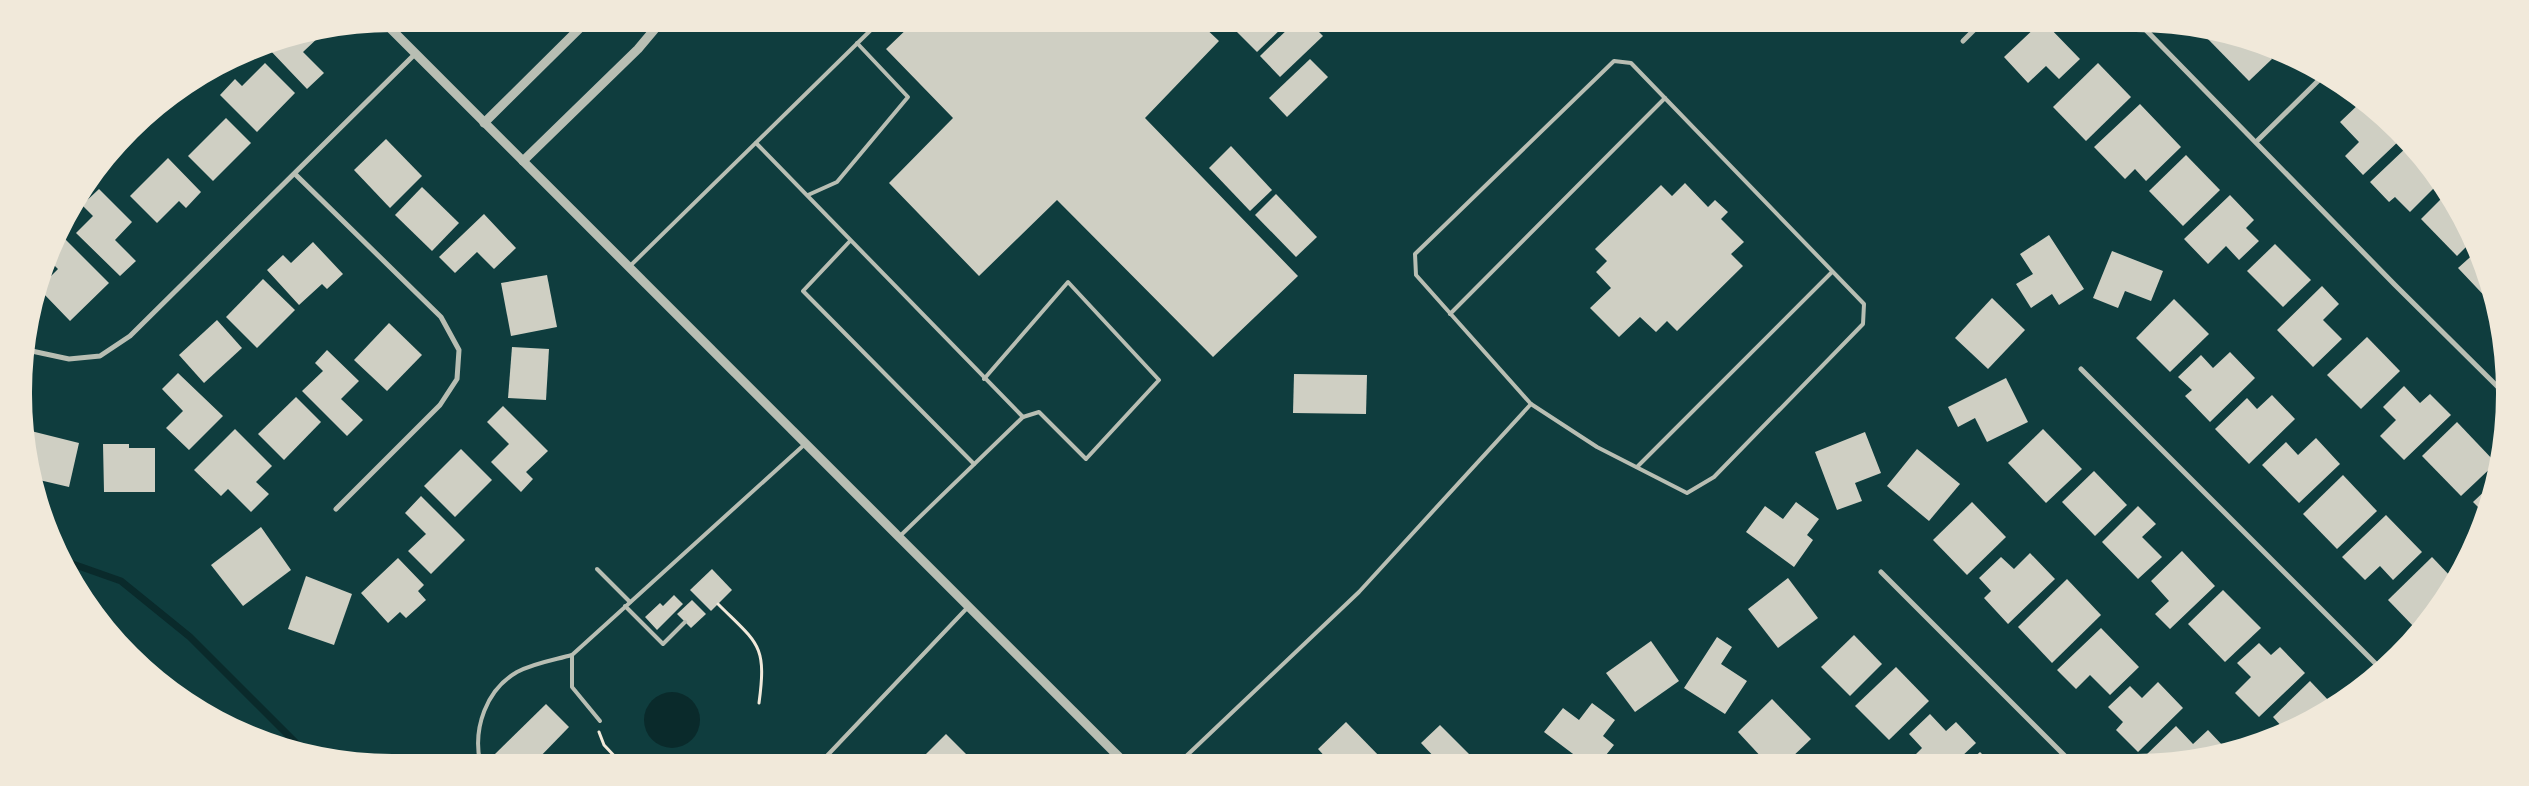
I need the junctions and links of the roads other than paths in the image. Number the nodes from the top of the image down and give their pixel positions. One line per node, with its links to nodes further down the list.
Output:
1 (394, 32): 9 (street)
2 (576, 32): 12 (street)
3 (652, 32): 15 (street)
4 (868, 32): 8 (lane)
5 (1972, 32): 7 (street)
6 (2148, 33): 13 (street)
7 (1963, 41)
8 (856, 43): 14 (lane); 17 (lane)
9 (415, 54): 12 (street); 16 (street)
10 (2317, 82): 13 (street)
11 (1665, 98): 20 (lane); 21 (lane); 21 (lane)
12 (484, 122): 15 (street)
13 (2256, 142): 25 (street)
14 (756, 143): 17 (lane); 19 (lane)
15 (523, 161): 19 (street)
16 (295, 174): 22 (street); 31 (street)
17 (808, 195): 18 (lane)
18 (850, 241): 24 (lane); 29 (lane)
19 (629, 267): 28 (street)
20 (1832, 272): 30 (lane); 30 (lane)
21 (1450, 314): 26 (lane)
22 (35, 352)
23 (2081, 368): 40 (street)
24 (984, 379): 27 (lane); 27 (lane)
25 (2497, 386)
26 (1530, 404): 30 (lane); 45 (lane)
27 (1023, 417): 29 (lane)
28 (806, 444): 32 (street); 35 (lane)
29 (974, 464): 32 (lane)
30 (1637, 467)
31 (336, 509)
32 (899, 537): 37 (street)
33 (597, 569): 35 (lane)
34 (1881, 572): 46 (street)
35 (630, 602): 36 (lane)
36 (625, 606): 38 (lane); 39 (lane)
37 (968, 607): 43 (lane); 44 (street)
38 (685, 622)
39 (572, 655): 41 (lane); 42 (lane)
40 (2375, 663)
41 (600, 721)
42 (479, 754)
43 (830, 754)
44 (1116, 754)
45 (1188, 754)
46 (2063, 754)

